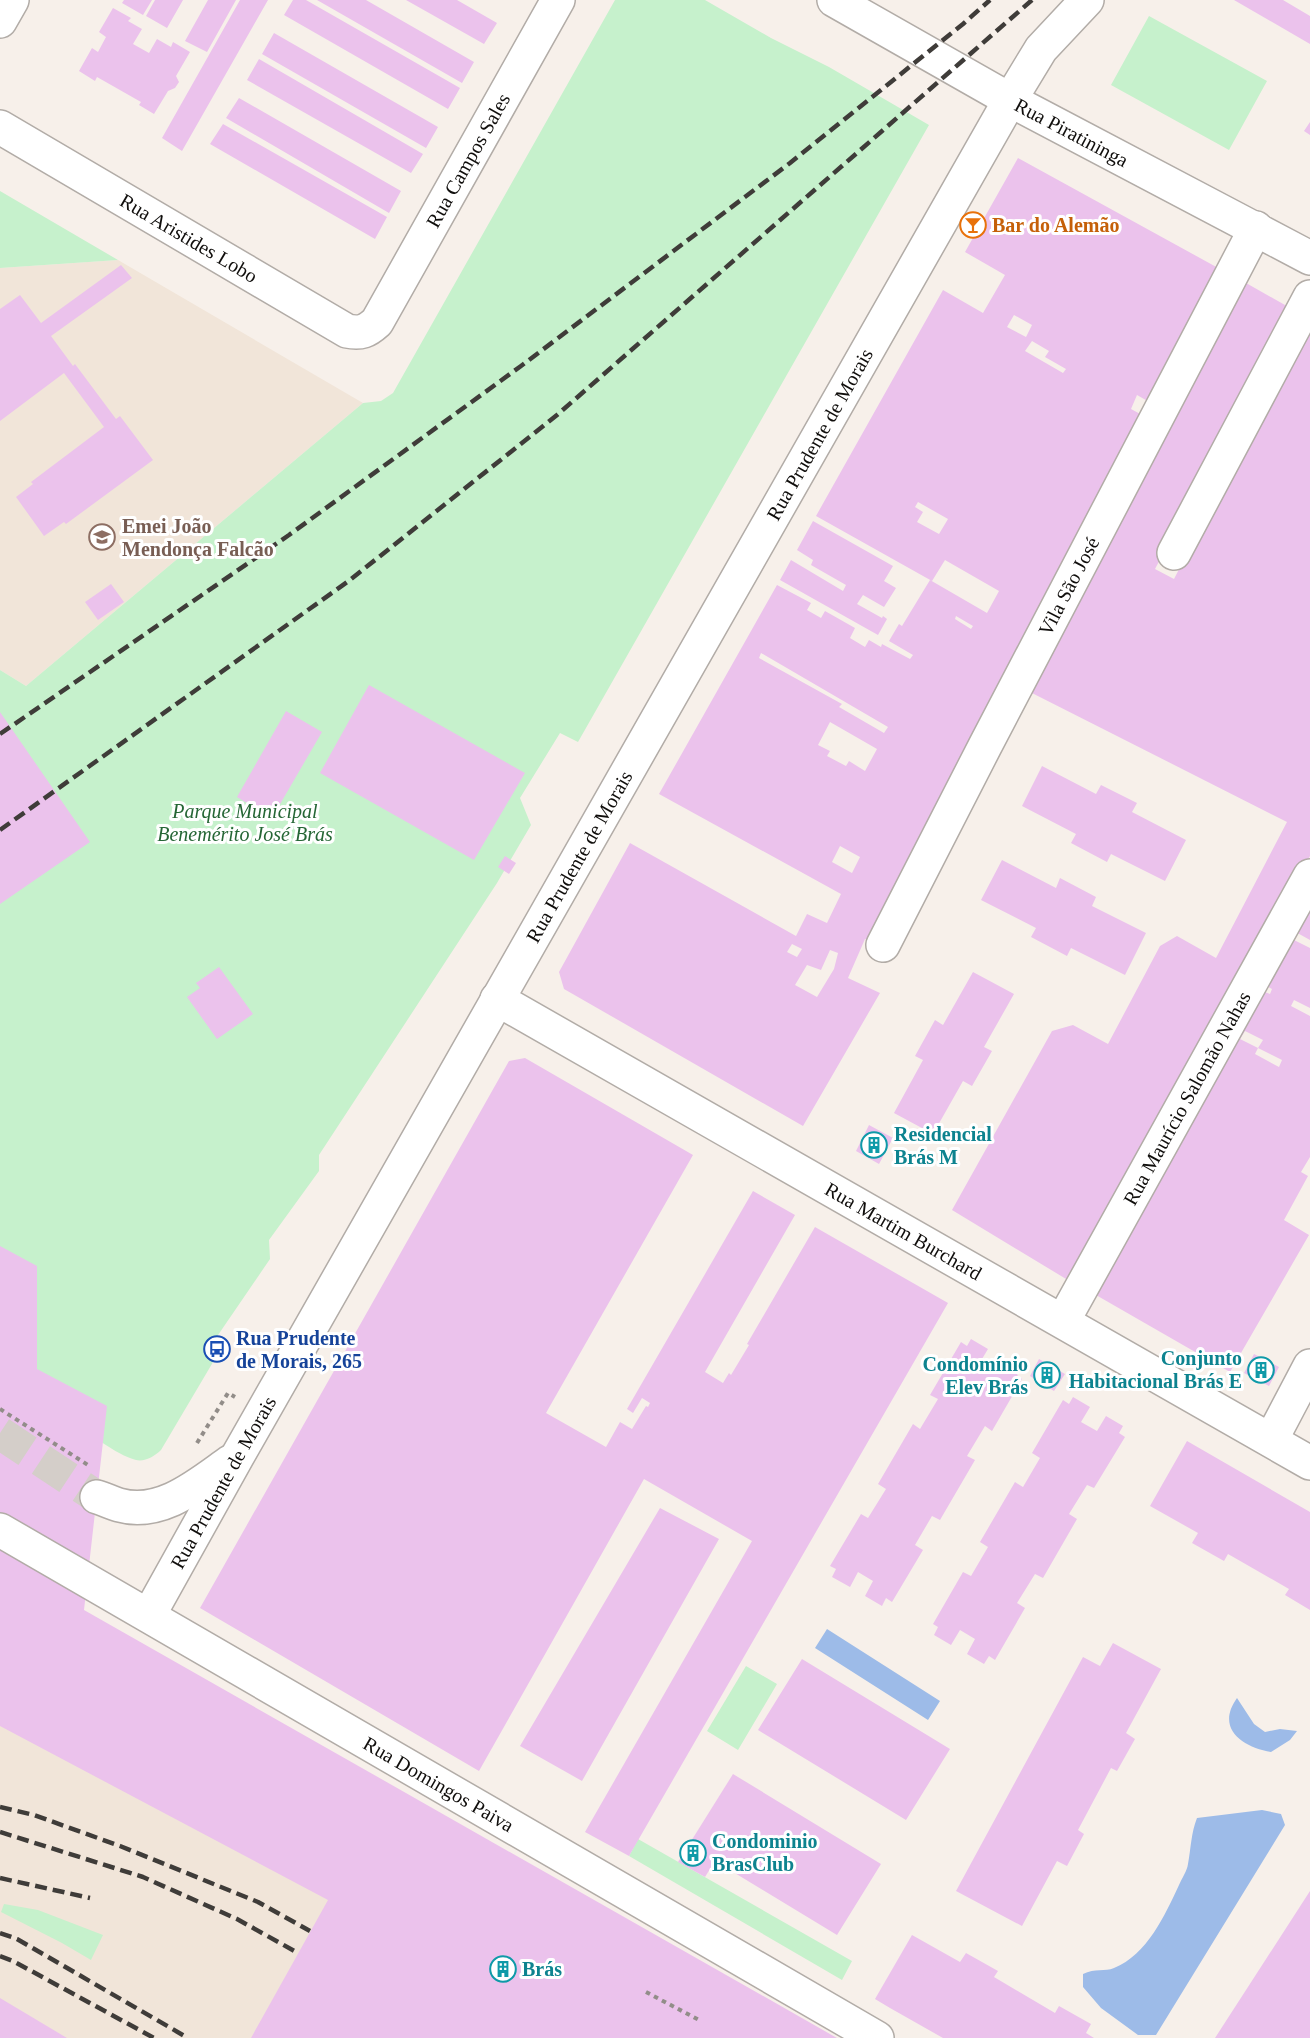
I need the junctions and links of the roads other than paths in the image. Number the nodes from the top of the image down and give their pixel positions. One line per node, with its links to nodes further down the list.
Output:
1 (12, 0): 5 (street)
2 (558, 0): 11 (street, Rua Campos Sales)
3 (834, 0): 6 (street, Rua Piratininga)
4 (1087, 0): 6 (street, Rua Prudente de Morais)
5 (0, 21)
6 (1010, 100): 8 (street, Rua Piratininga); 15 (street, Rua Prudente de Morais)
7 (0, 127): 11 (street, Rua Aristides Lobo)
8 (1256, 228): 9 (street, Rua Piratininga); 14 (street, Vila São José)
9 (1310, 258)
10 (1310, 297): 12 (street)
11 (377, 322)
12 (1174, 553)
13 (1310, 876): 16 (street, Rua Maurício Salomão Nahas)
14 (883, 945)
15 (497, 999): 16 (street, Rua Martim Burchard); 19 (street, Rua Prudente de Morais)
16 (1063, 1321): 18 (street, Rua Martim Burchard)
17 (1310, 1366): 18 (street)
18 (1270, 1440): 20 (street, Rua Martim Burchard)
19 (237, 1457): 21 (street); 23 (street, Rua Prudente de Morais)
20 (1310, 1463)
21 (94, 1482)
22 (0, 1530): 23 (street, Rua Domingos Paiva)
23 (149, 1615): 24 (street, Rua Domingos Paiva)
24 (877, 2038)

